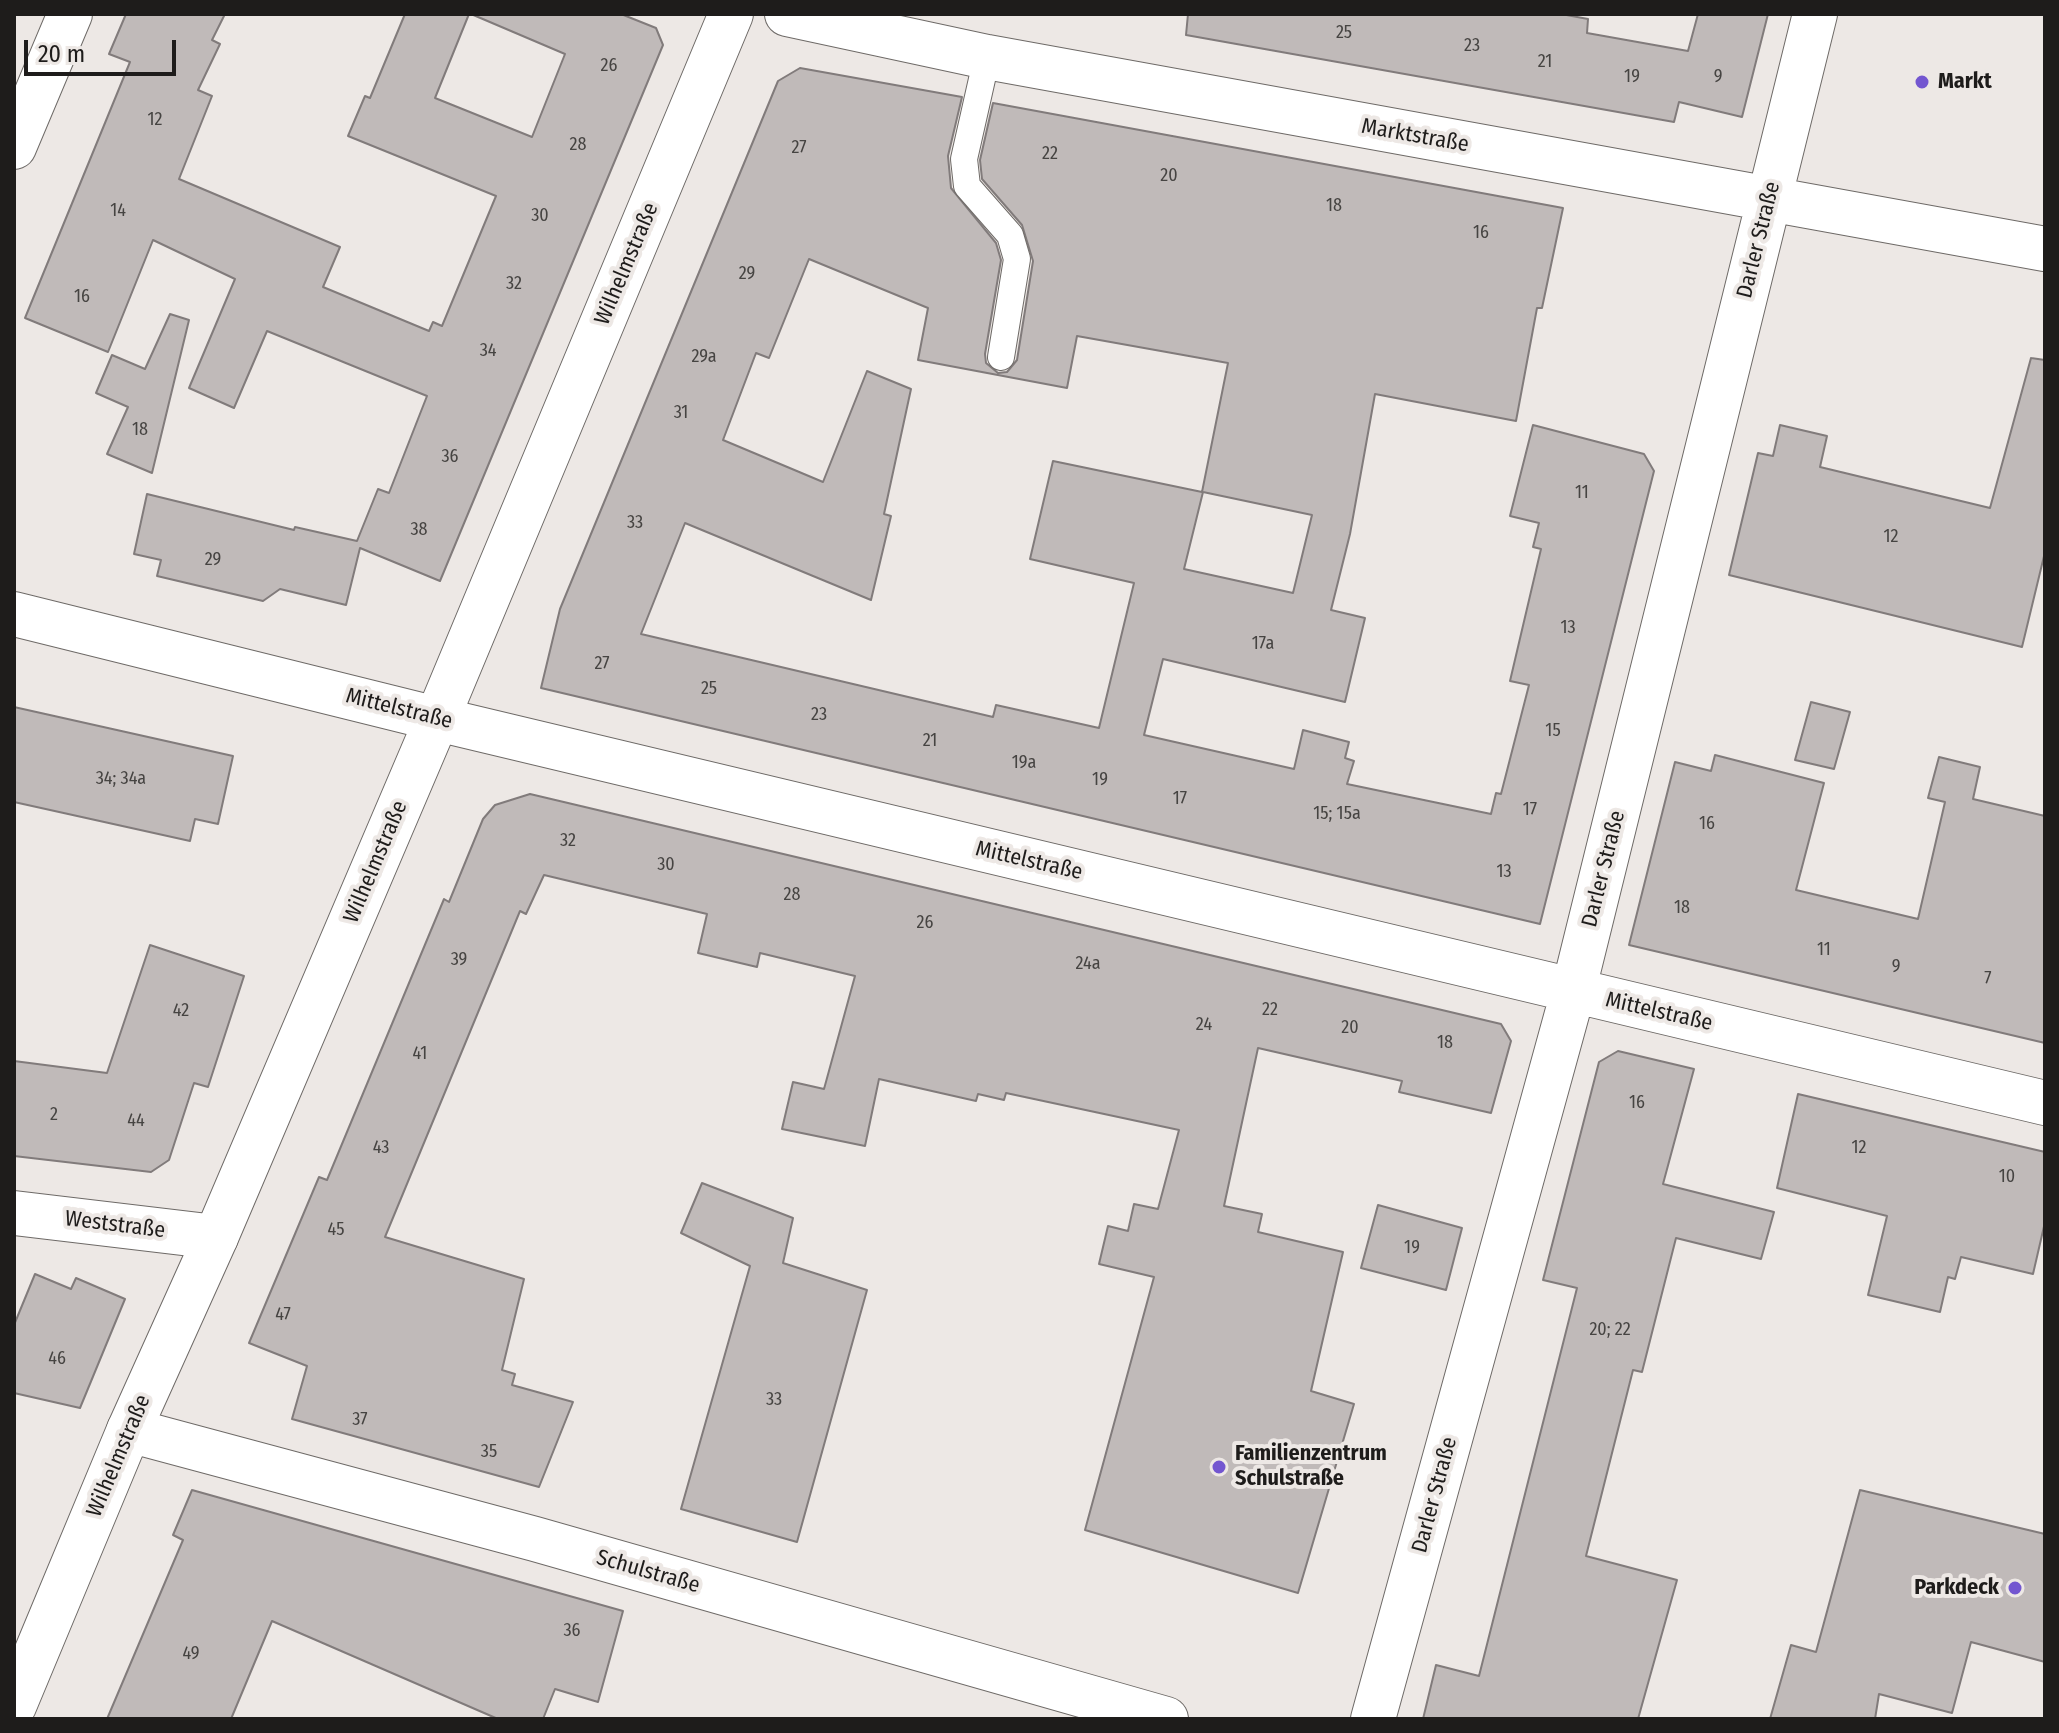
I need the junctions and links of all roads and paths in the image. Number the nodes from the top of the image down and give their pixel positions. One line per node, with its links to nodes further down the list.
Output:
1 (70, 14): 6 (street)
2 (731, 14): 11 (street, Wilhelmstraße)
3 (787, 14): 5 (street, Marktstraße)
4 (1815, 14): 7 (street, Darler Straße)
5 (987, 57): 7 (street, Marktstraße); 9 (lane)
6 (14, 147)
7 (1769, 201): 8 (street, Marktstraße); 12 (street, Darler Straße)
8 (2045, 249)
9 (1001, 357)
10 (14, 614): 11 (street, Mittelstraße)
11 (437, 719): 12 (street, Mittelstraße); 15 (street, Wilhelmstraße)
12 (1573, 992): 13 (street, Mittelstraße); 19 (street, Darler Straße)
13 (2045, 1103)
14 (14, 1213): 15 (street, Weststraße)
15 (216, 1237): 16 (street, Wilhelmstraße)
16 (129, 1430): 17 (street, Wilhelmstraße); 18 (street, Schulstraße)
17 (14, 1706)
18 (1166, 1719)
19 (1373, 1719)

